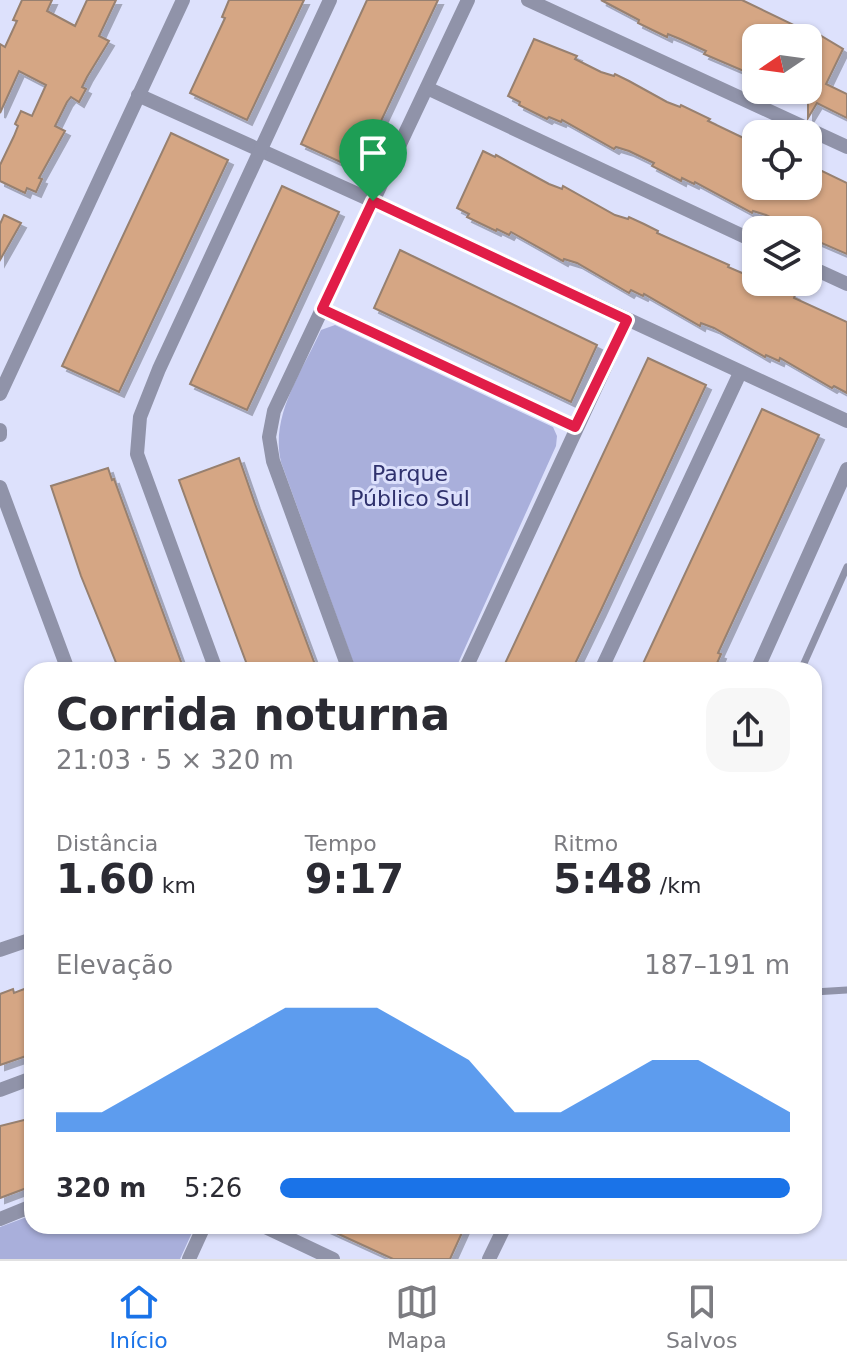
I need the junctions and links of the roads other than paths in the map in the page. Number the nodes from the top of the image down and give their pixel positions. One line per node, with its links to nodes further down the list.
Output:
1 (183, 0): 6 (street)
2 (330, 0): 8 (street)
3 (468, 0): 5 (street)
4 (528, 0): 7 (street)
5 (427, 88): 9 (street); 10 (street)
6 (138, 95): 8 (street); 16 (street)
7 (847, 147)
8 (260, 150): 9 (street); 23 (street)
9 (373, 201): 13 (street); 14 (street)
10 (742, 235)
11 (822, 272): 12 (street)
12 (847, 284)
13 (322, 309): 18 (street); 24 (street)
14 (627, 320): 15 (street); 18 (street)
15 (740, 373): 17 (street); 26 (street)
16 (0, 394)
17 (847, 421)
18 (575, 427): 25 (street)
19 (847, 469): 27 (street)
20 (0, 487): 22 (street)
21 (847, 567): 28 (lane)
22 (65, 662)
23 (213, 662)
24 (346, 662)
25 (469, 662)
26 (605, 662)
27 (761, 662)
28 (805, 662)
29 (24, 942): 30 (street)
30 (0, 950)
31 (847, 990): 32 (lane)
32 (822, 992)
33 (24, 1081): 34 (street)
34 (0, 1090)
35 (24, 1209): 36 (street)
36 (0, 1219)
37 (200, 1234): 41 (street)
38 (279, 1234): 40 (street)
39 (501, 1234): 42 (street)
40 (328, 1258)
41 (189, 1259)
42 (489, 1259)

